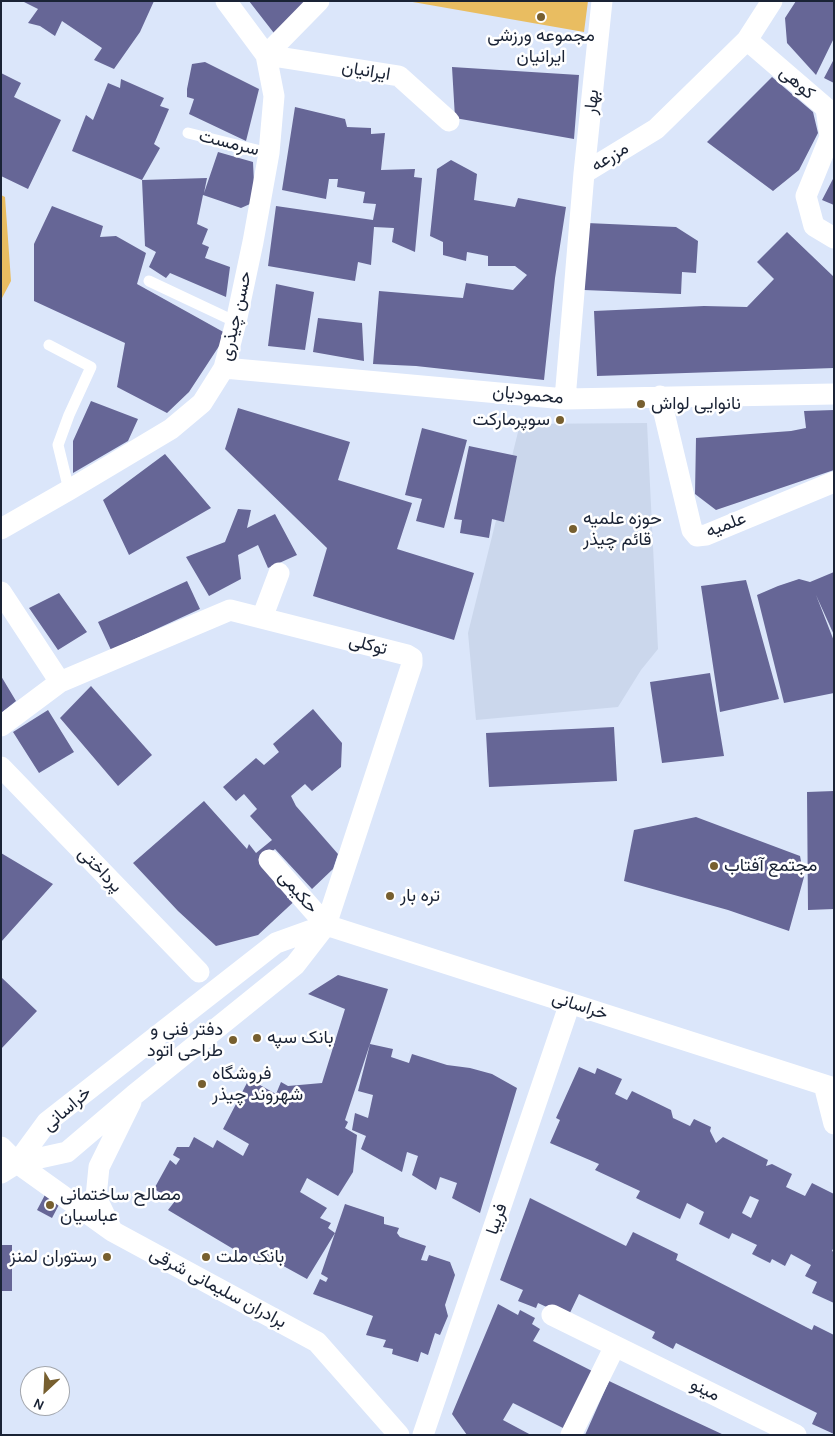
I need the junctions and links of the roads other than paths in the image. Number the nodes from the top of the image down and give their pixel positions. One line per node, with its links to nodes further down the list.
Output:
1 (226, 1): 6 (street, حسن چیذری)
2 (319, 1): 6 (street)
3 (602, 1): 10 (street, بهار)
4 (772, 1): 5 (street, مزرعه)
5 (747, 40): 10 (street, مزرعه); 11 (street, کوهی)
6 (266, 55): 7 (street, ایرانیان); 9 (street, حسن چیذری)
7 (449, 121)
8 (188, 133): 9 (lane, سرمست)
9 (269, 153): 13 (street, حسن چیذری)
10 (584, 173): 18 (street, مزرعه)
11 (834, 238)
12 (149, 281): 13 (lane)
13 (236, 322): 15 (street, حسن چیذری)
14 (48, 345): 20 (lane)
15 (224, 368): 18 (street, محمودیان); 20 (street, حسن چیذری)
16 (834, 394): 17 (street, محمودیان)
17 (660, 396): 18 (street, محمودیان); 19 (street, علمیه)
18 (565, 399)
19 (834, 482)
20 (69, 490): 21 (street, حسن چیذری)
21 (1, 528)
22 (279, 573): 24 (street)
23 (4, 603): 25 (street)
24 (262, 618): 25 (street, توکلی); 29 (street, توکلی)
25 (60, 682): 26 (street, توکلی)
26 (1, 726)
27 (1, 768): 30 (street, پرداختی)
28 (269, 860): 29 (street, حکیمی)
29 (326, 925): 31 (street, خراسانی); 33 (street, خراسانی); 36 (street, خراسانی)
30 (199, 972)
31 (570, 1003): 32 (street, خراسانی); 41 (street, فریبا)
32 (829, 1086): 34 (street)
33 (134, 1095): 36 (street, خراسانی); 37 (street)
34 (834, 1124)
35 (1, 1147): 36 (street, برادران سلیمانی شرقی)
36 (9, 1168): 37 (street, برادران سلیمانی شرقی)
37 (112, 1231): 40 (street, برادران سلیمانی شرقی)
38 (552, 1315): 39 (street, مینو)
39 (615, 1346): 42 (street); 43 (street, مینو)
40 (399, 1435)
41 (423, 1435)
42 (571, 1435)
43 (796, 1435)

